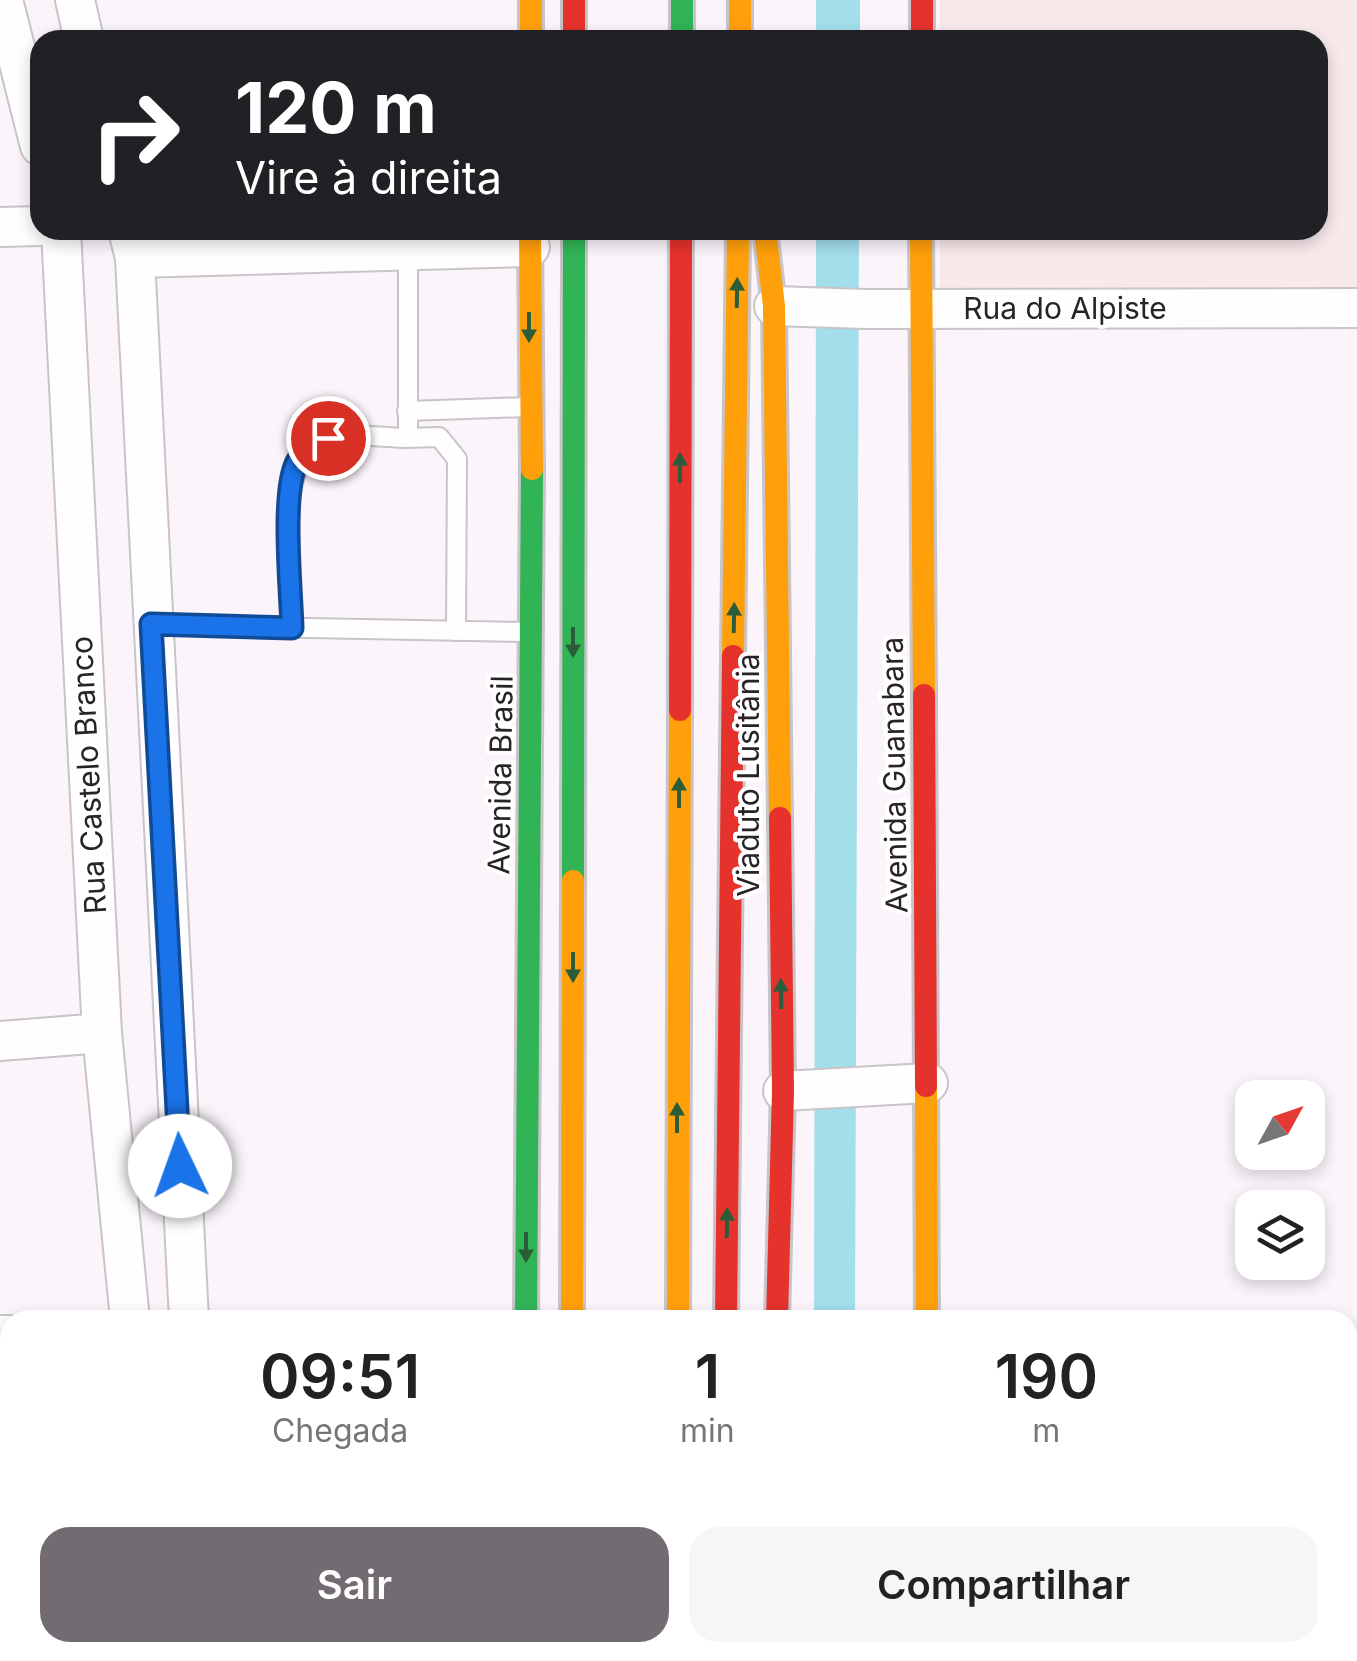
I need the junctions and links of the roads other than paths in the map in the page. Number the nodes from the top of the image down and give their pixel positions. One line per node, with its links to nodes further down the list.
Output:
1 (3, 0): 14 (street)
2 (75, 0): 8 (street)
3 (531, 0): 9 (main road)
4 (574, 0): 10 (main road)
5 (682, 0): 11 (main road)
6 (740, 0): 12 (main road)
7 (922, 0): 13 (main road)
8 (82, 30)
9 (531, 30)
10 (574, 30)
11 (682, 30)
12 (740, 30)
13 (922, 30)
14 (30, 107)
15 (30, 226): 16 (street)
16 (0, 227)
17 (61, 240): 38 (street, Rua Castelo Branco)
18 (510, 240): 26 (street)
19 (530, 240): 30 (main road, Avenida Brasil, one-way to 30)
20 (574, 240): 33 (main road)
21 (682, 240): 47 (main road, one-way to 21)
22 (738, 240): 48 (main road, one-way to 22)
23 (768, 240): 27 (main road, Viaduto Lusitânia)
24 (921, 240): 29 (main road, Avenida Guanabara)
25 (131, 244): 26 (street); 34 (street)
26 (408, 250): 31 (lane)
27 (787, 306): 29 (street, Rua do Alpiste); 41 (main road, Viaduto Lusitânia, one-way to 27)
28 (1357, 308): 29 (street, Rua do Alpiste)
29 (920, 309): 40 (main road, Avenida Guanabara)
30 (528, 407): 31 (lane); 37 (main road, Avenida Brasil)
31 (407, 410): 32 (lane)
32 (408, 438): 35 (lane); 36 (lane)
33 (574, 519): 42 (main road); 46 (main road, one-way to 46)
34 (151, 624): 35 (lane); 44 (street)
35 (292, 628): 36 (lane)
36 (456, 631): 37 (lane)
37 (533, 632): 42 (main road, Avenida Brasil)
38 (102, 1033): 39 (street); 43 (street, Rua Castelo Branco)
39 (0, 1041)
40 (917, 1084): 41 (street); 50 (main road, Avenida Guanabara)
41 (788, 1091): 49 (main road, Viaduto Lusitânia)
42 (526, 1188): 45 (main road, Avenida Brasil, one-way to 45)
43 (129, 1310)
44 (187, 1310)
45 (526, 1310)
46 (572, 1310)
47 (678, 1310)
48 (726, 1310)
49 (777, 1310)
50 (927, 1310)

